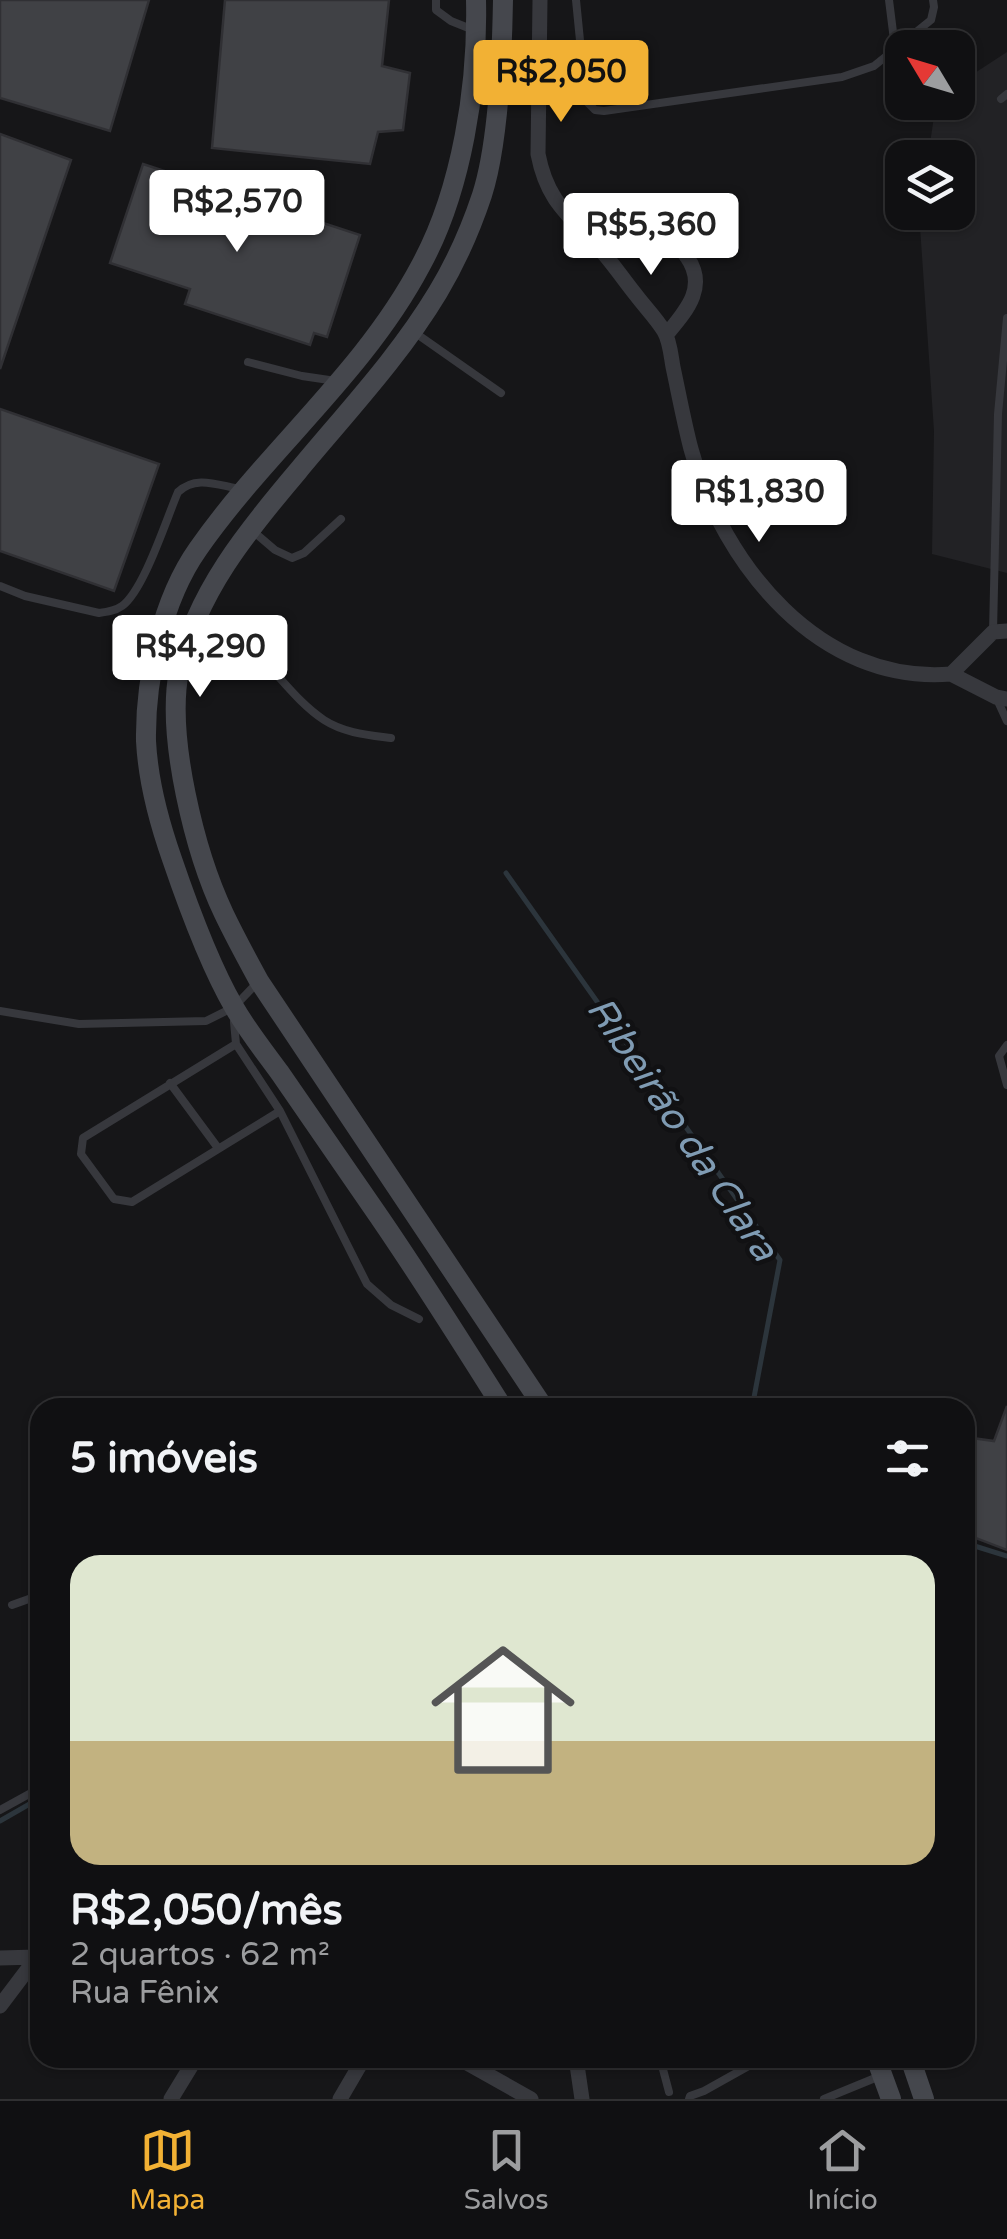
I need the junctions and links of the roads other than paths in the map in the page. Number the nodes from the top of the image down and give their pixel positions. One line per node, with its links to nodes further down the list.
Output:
1 (436, 0): 10 (lane)
2 (476, 0): 10 (main road)
3 (503, 0): 14 (main road)
4 (540, 0): 12 (street)
5 (576, 0): 11 (lane)
6 (888, 0): 8 (lane)
7 (932, 0): 9 (lane)
8 (893, 30)
9 (918, 30)
10 (477, 32): 17 (main road)
11 (885, 57)
12 (599, 249): 15 (street); 15 (street)
13 (1007, 318): 19 (lane)
14 (412, 330): 18 (lane); 22 (main road)
15 (666, 334): 26 (street)
16 (248, 362): 17 (lane)
17 (339, 382): 20 (main road)
18 (500, 393)
19 (1003, 414): 25 (lane)
20 (244, 490): 23 (lane); 31 (main road)
21 (341, 518): 22 (lane)
22 (251, 529): 24 (main road)
23 (0, 586)
24 (198, 615): 29 (lane); 30 (main road)
25 (1000, 632): 26 (street)
26 (951, 674): 27 (street)
27 (1002, 698): 28 (lane)
28 (1007, 720)
29 (391, 738)
30 (259, 981): 31 (lane); 41 (main road)
31 (234, 1007): 32 (lane); 33 (lane); 40 (main road)
32 (0, 1011)
33 (236, 1044): 35 (lane); 37 (lane)
34 (1007, 1046): 36 (lane)
35 (170, 1082): 38 (lane); 38 (lane)
36 (1007, 1085)
37 (280, 1111): 38 (lane); 39 (lane)
38 (218, 1148)
39 (419, 1319)
40 (497, 1398)
41 (537, 1398)
42 (30, 1599): 43 (lane)
43 (12, 1605)
44 (30, 1794): 45 (lane)
45 (0, 1810)
46 (30, 1956): 47 (street)
47 (0, 1958)
48 (30, 1966): 49 (street)
49 (0, 2006)
50 (190, 2068): 60 (street)
51 (358, 2068): 61 (street)
52 (476, 2068): 62 (street)
53 (577, 2068): 63 (street)
54 (663, 2068): 59 (lane)
55 (746, 2068): 64 (lane)
56 (877, 2068): 65 (lane)
57 (881, 2068): 66 (main road)
58 (913, 2068): 67 (main road)
59 (669, 2092)
60 (171, 2099)
61 (340, 2099)
62 (532, 2099)
63 (582, 2099)
64 (688, 2099)
65 (824, 2099)
66 (891, 2099)
67 (924, 2099)

